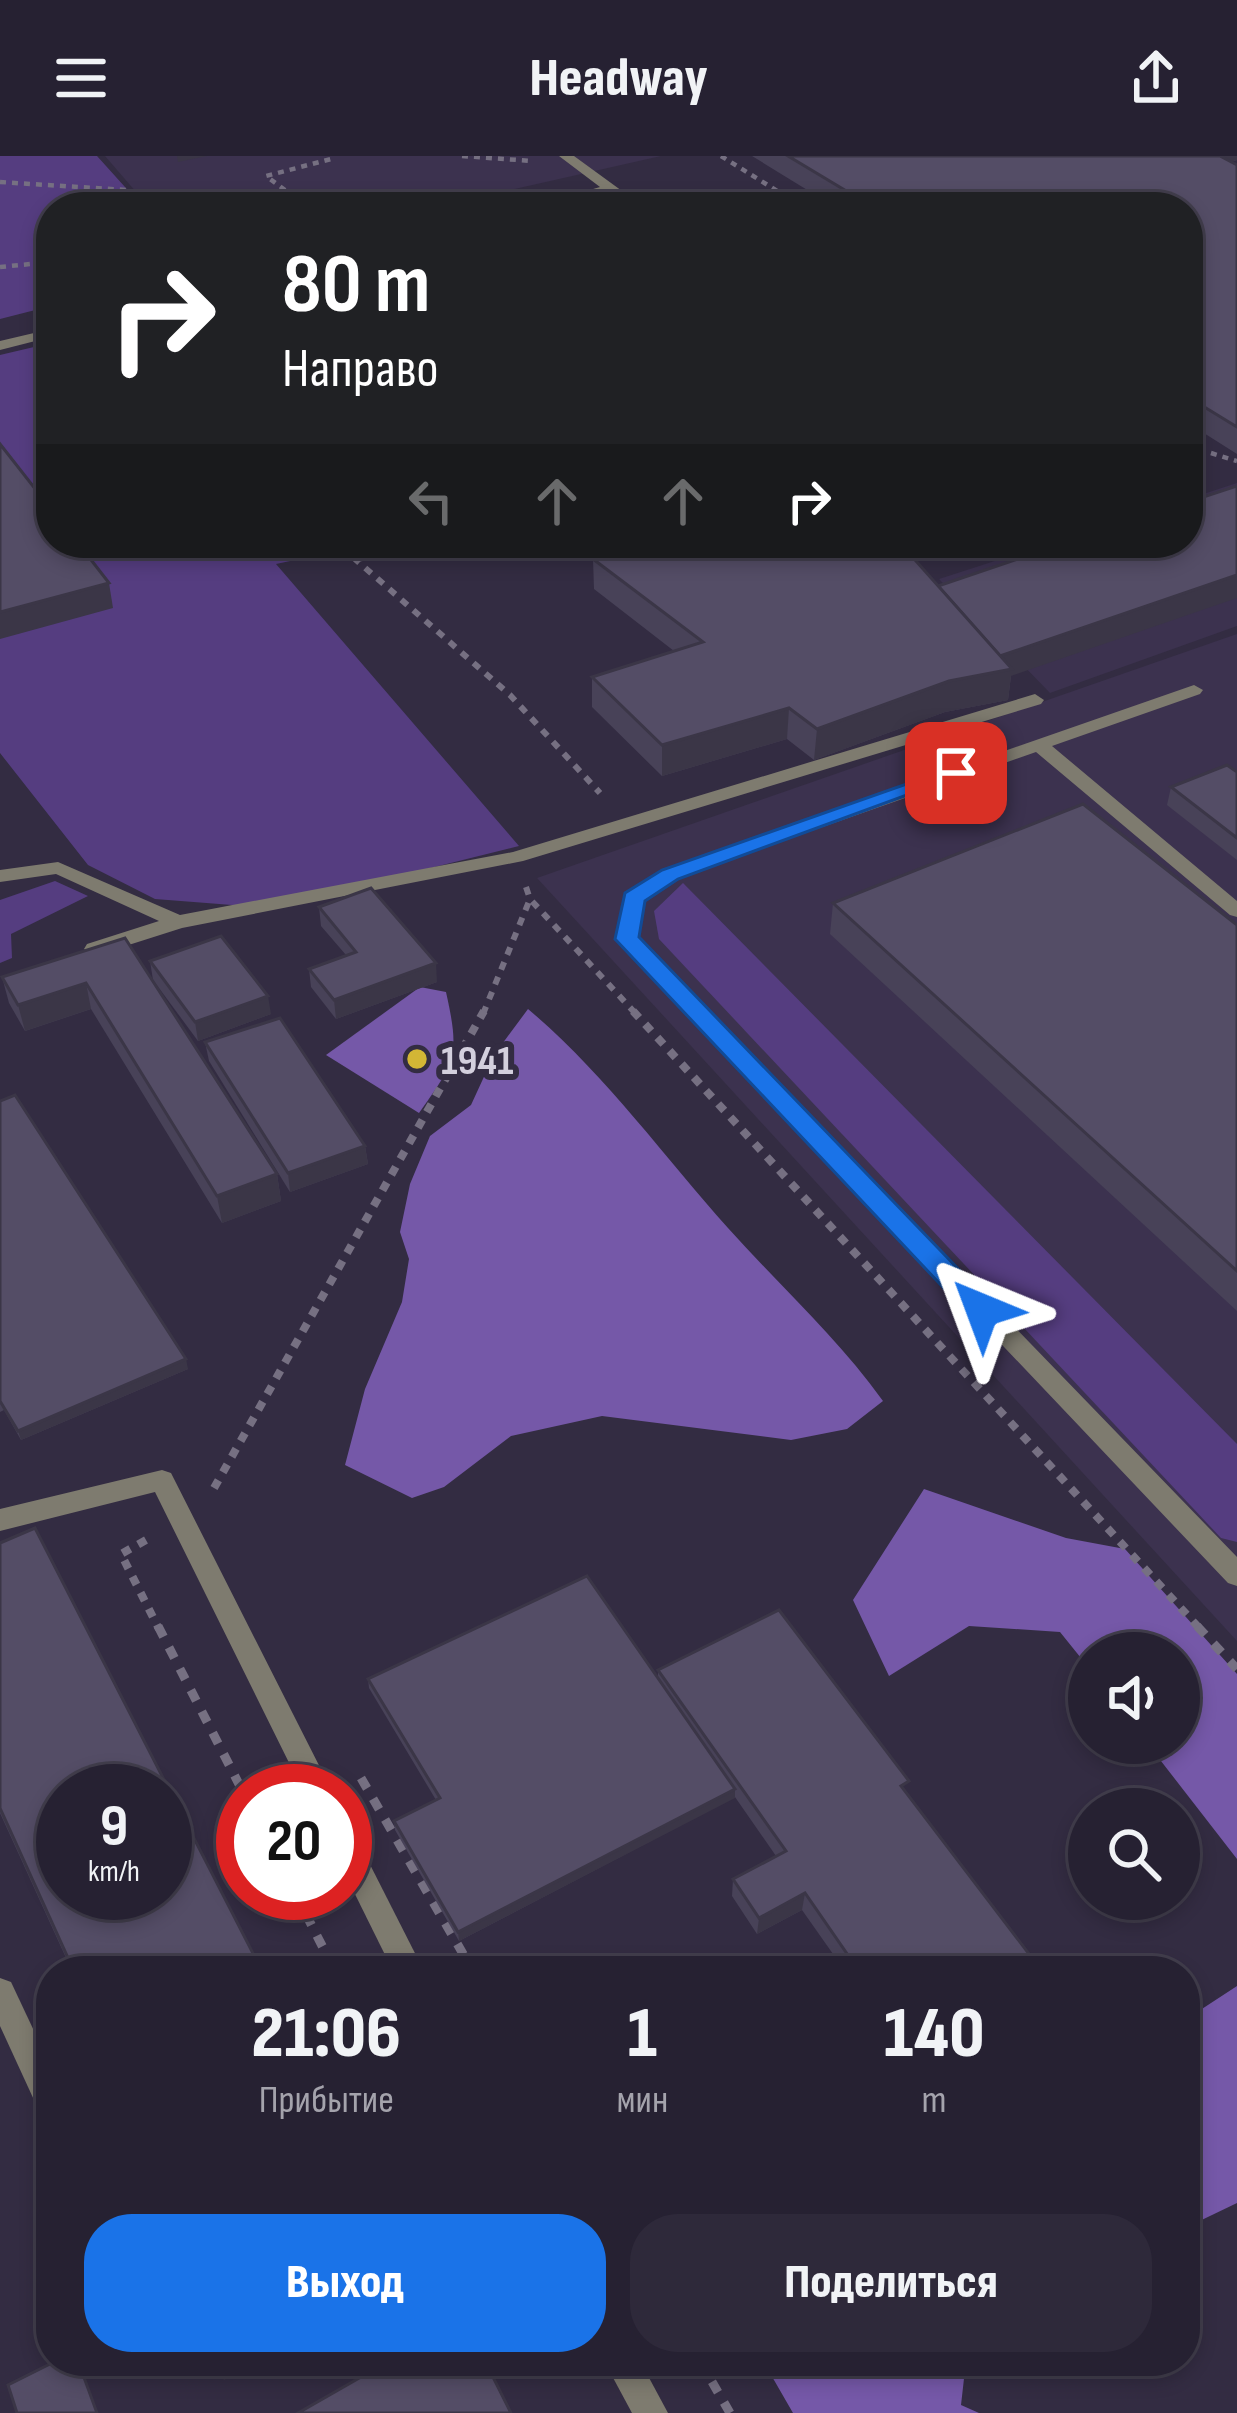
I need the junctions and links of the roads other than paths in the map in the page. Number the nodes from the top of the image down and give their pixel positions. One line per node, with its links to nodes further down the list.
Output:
1 (571, 160): 2 (lane)
2 (610, 188): 3 (lane); 4 (lane)
3 (595, 192)
4 (616, 192)
5 (36, 337): 6 (lane)
6 (0, 346)
7 (1194, 690): 9 (lane)
8 (1035, 700): 12 (lane)
9 (1038, 744): 11 (lane); 15 (lane)
10 (0, 876): 12 (lane)
11 (1237, 911)
12 (178, 922): 13 (lane)
13 (67, 958)
14 (0, 1520): 16 (lane)
15 (1237, 1575)
16 (304, 1764)
17 (372, 1901): 18 (lane)
18 (398, 1956)
19 (0, 1992): 20 (lane)
20 (36, 2070)
21 (630, 2376): 22 (lane)
22 (651, 2413)

